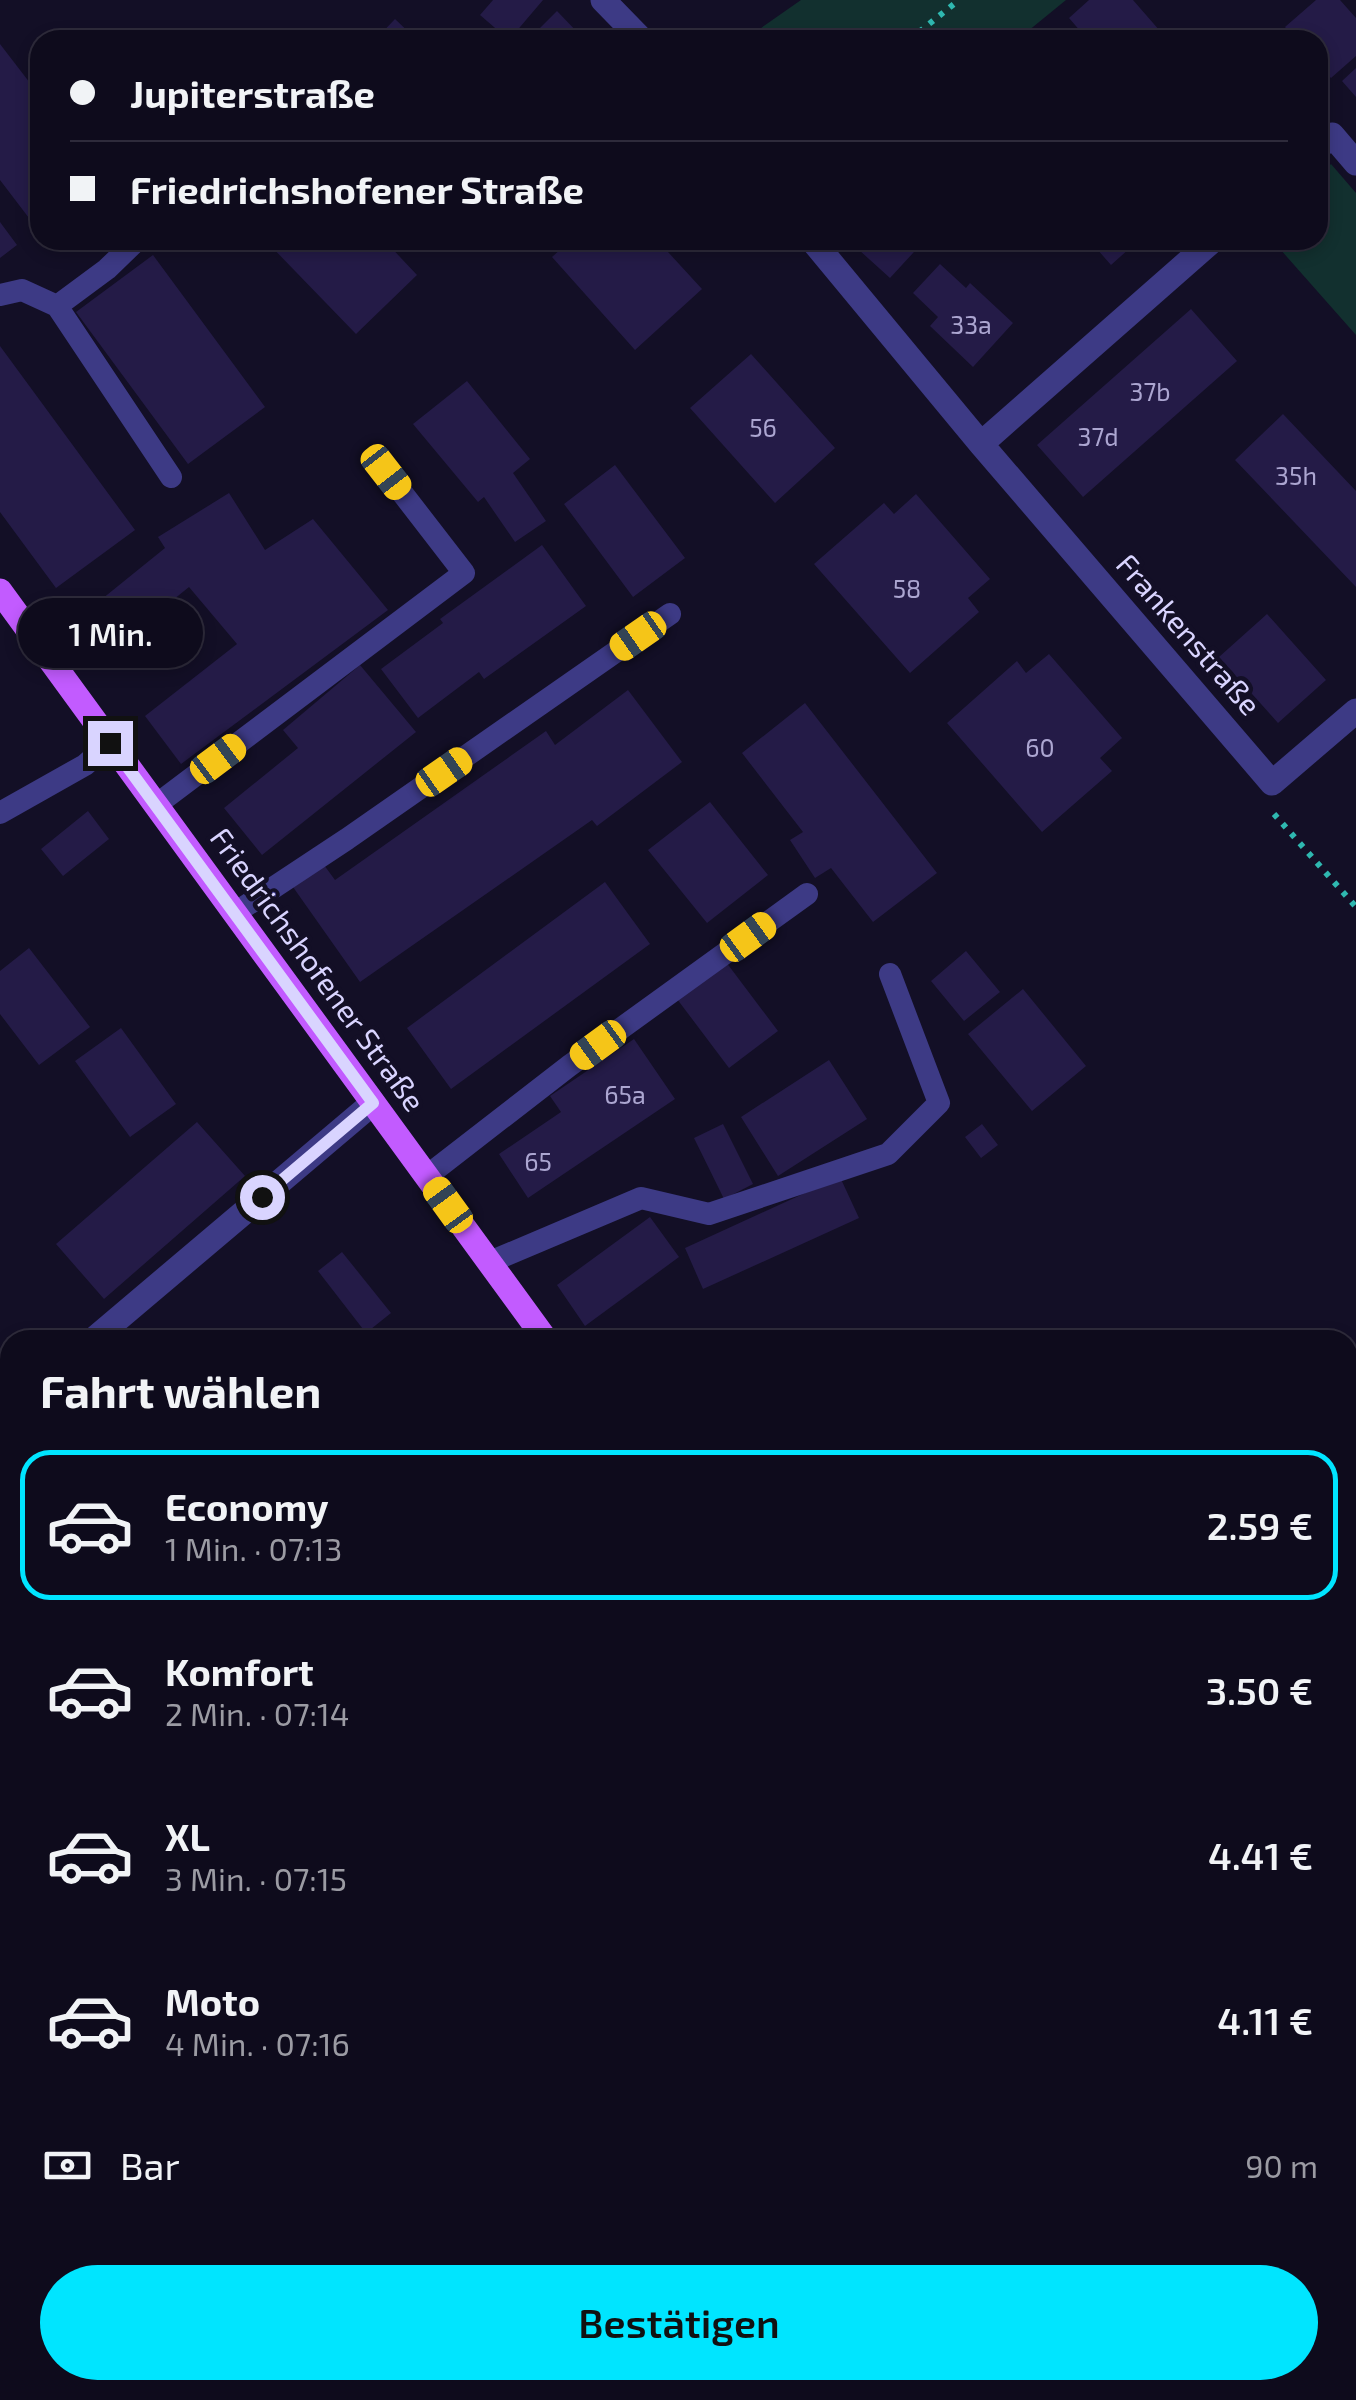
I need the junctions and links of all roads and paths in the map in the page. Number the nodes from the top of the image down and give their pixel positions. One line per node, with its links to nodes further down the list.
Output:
1 (604, 0): 3 (street)
2 (959, 0): 4 (path)
3 (632, 30)
4 (922, 30)
5 (1328, 139): 6 (street)
6 (1356, 163)
7 (127, 250): 11 (lane)
8 (820, 250): 12 (street, Frankenstraße)
9 (1202, 250): 12 (street)
10 (0, 295): 11 (lane)
11 (57, 306): 14 (lane)
12 (981, 444): 19 (street, Frankenstraße)
13 (386, 472): 20 (lane)
14 (172, 477)
15 (0, 591): 18 (main road, Friedrichshofener Straße)
16 (670, 614): 24 (lane)
17 (1356, 711): 19 (street)
18 (110, 743): 20 (main road, Friedrichshofener Straße); 21 (lane)
19 (1272, 783): 23 (path)
20 (156, 805): 24 (main road, Friedrichshofener Straße)
21 (0, 813)
22 (807, 894): 27 (lane)
23 (1356, 908)
24 (235, 913): 26 (main road, Friedrichshofener Straße)
25 (890, 974): 28 (lane)
26 (373, 1103): 27 (main road, Friedrichshofener Straße); 29 (street)
27 (427, 1176): 28 (main road, Friedrichshofener Straße)
28 (490, 1262): 30 (main road, Friedrichshofener Straße)
29 (105, 1330)
30 (539, 1330)

